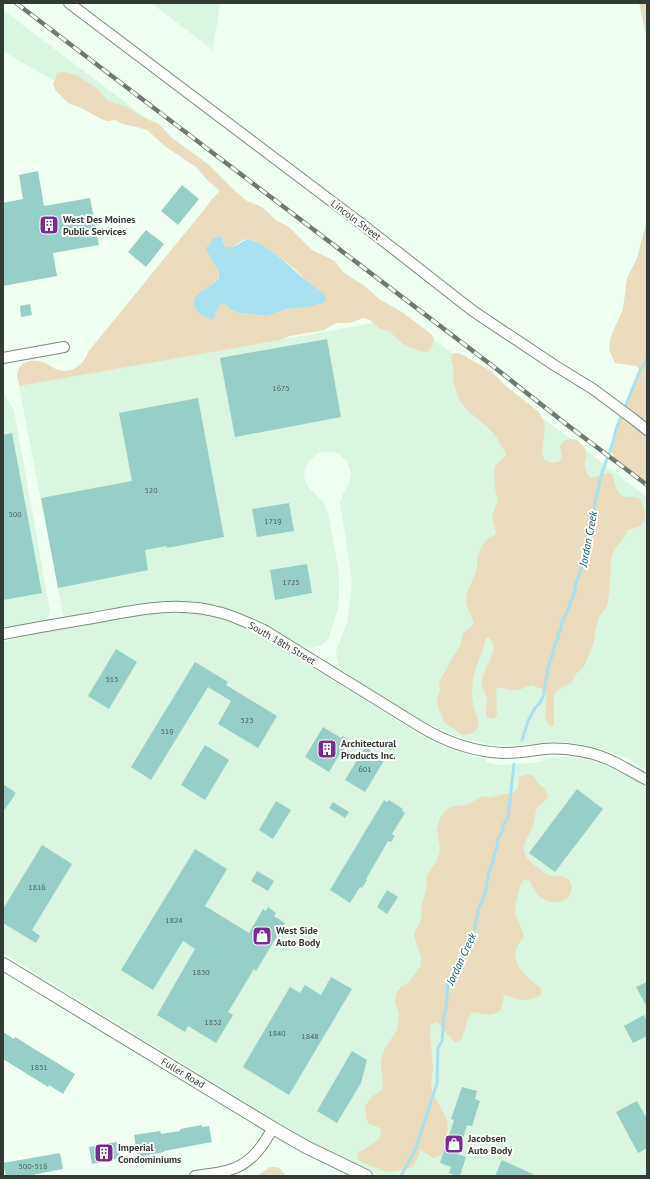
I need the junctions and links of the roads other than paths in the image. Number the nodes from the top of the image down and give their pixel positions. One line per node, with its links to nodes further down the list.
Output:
1 (69, 3): 4 (street, Lincoln Street)
2 (64, 348): 3 (street)
3 (3, 358)
4 (647, 430)
5 (3, 634): 6 (street, South 18th Street)
6 (647, 780)
7 (3, 964): 8 (street, Fuller Road)
8 (273, 1128): 9 (street); 10 (street, Fuller Road)
9 (195, 1176)
10 (366, 1176)

